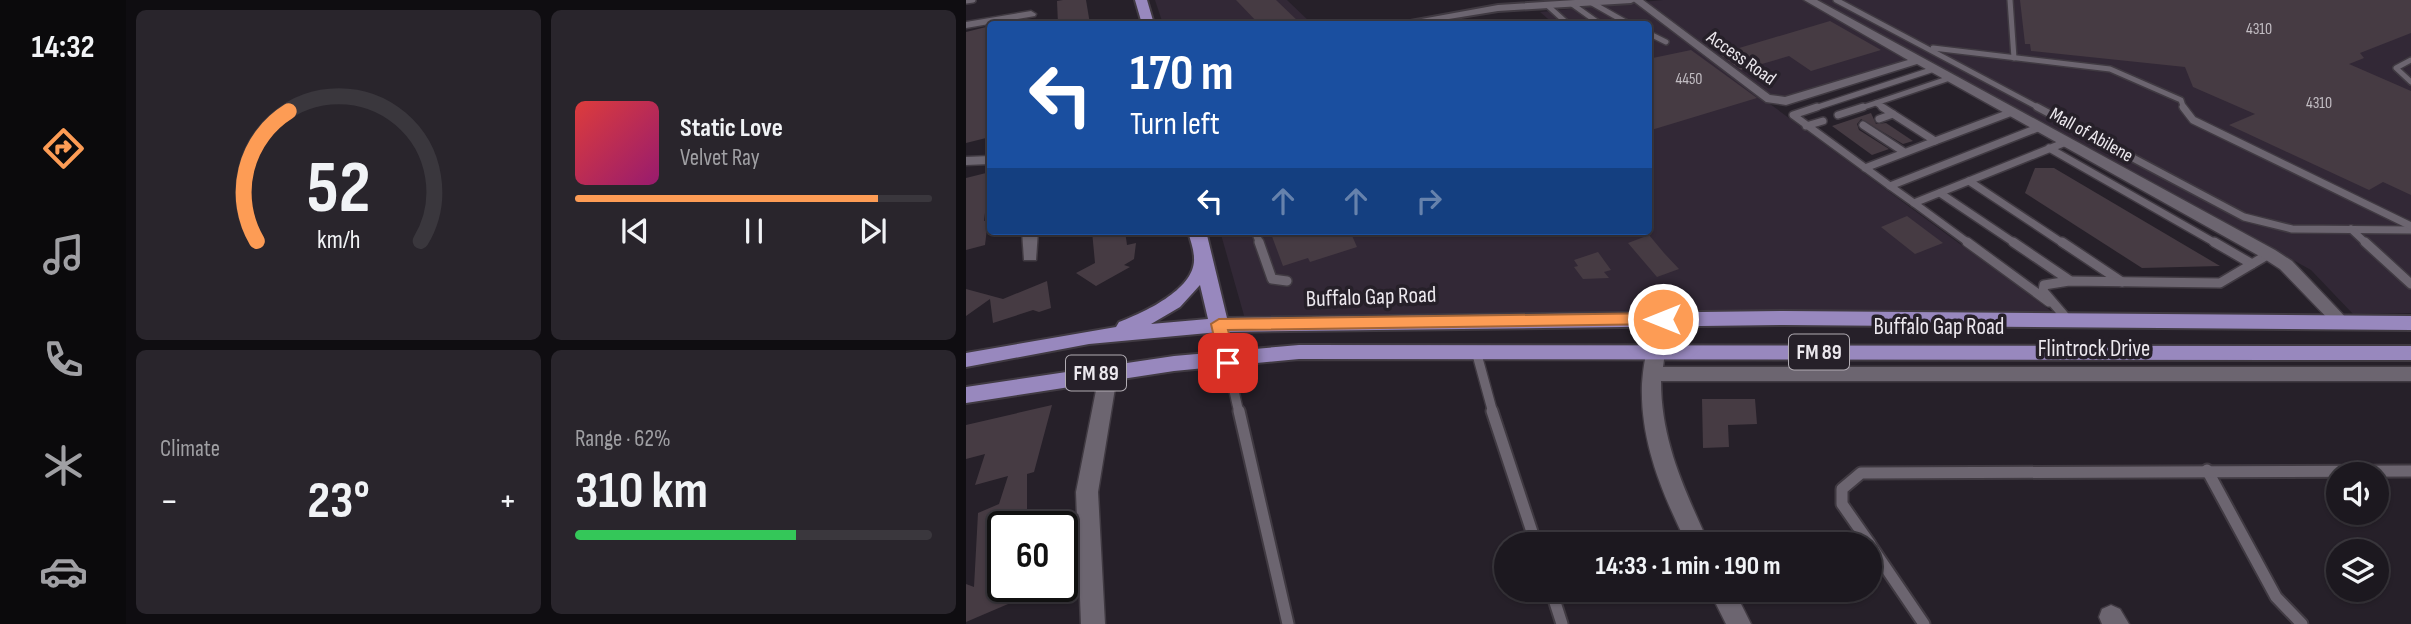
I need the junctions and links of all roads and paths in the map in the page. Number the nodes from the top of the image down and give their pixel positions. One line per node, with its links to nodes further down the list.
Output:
1 (973, 0): 9 (lane)
2 (1031, 0): 15 (street)
3 (1141, 0): 17 (main road)
4 (1631, 0): 10 (street)
5 (1637, 0): 26 (street, Access Road)
6 (1809, 0): 26 (street, Mall of Abilene)
7 (1836, 0): 26 (lane, Mall of Abilene)
8 (2010, 0): 27 (lane)
9 (966, 1)
10 (1592, 3): 11 (street); 21 (lane)
11 (1573, 4): 12 (street); 13 (lane)
12 (1547, 5): 14 (lane); 18 (street)
13 (1583, 14): 14 (lane); 20 (lane)
14 (1560, 18): 19 (lane)
15 (1031, 19): 16 (street)
16 (1009, 21)
17 (1147, 21)
18 (1417, 21)
19 (1565, 21)
20 (1596, 21)
21 (1625, 21)
22 (987, 23): 23 (street)
23 (966, 25)
24 (1652, 35): 25 (lane)
25 (1666, 42)
26 (1922, 54): 27 (lane); 29 (street, Mall of Abilene); 53 (lane, Mall of Abilene)
27 (2014, 58): 52 (lane)
28 (2411, 60): 31 (lane)
29 (1934, 69): 30 (street, Mall of Abilene); 39 (lane)
30 (1950, 78): 32 (lane); 33 (street, Mall of Abilene)
31 (2411, 82)
32 (1876, 103): 34 (lane); 35 (lane)
33 (2012, 112): 40 (street, Mall of Abilene); 41 (lane)
34 (1893, 114): 36 (lane); 41 (lane)
35 (1838, 115)
36 (1879, 118)
37 (1823, 121): 39 (lane)
38 (1870, 121): 44 (lane)
39 (1806, 126): 47 (lane)
40 (2040, 127): 42 (street, Mall of Abilene); 49 (lane)
41 (1935, 141): 44 (lane)
42 (2066, 142): 43 (lane); 57 (street, Mall of Abilene)
43 (2049, 148): 48 (lane); 60 (lane)
44 (1904, 152): 47 (lane)
45 (987, 160): 46 (street)
46 (966, 161)
47 (1865, 168): 49 (lane)
48 (1969, 181): 50 (lane); 63 (lane)
49 (1890, 186): 51 (lane)
50 (1940, 193): 51 (lane); 62 (lane)
51 (1914, 203): 65 (lane)
52 (2411, 228): 53 (lane, Mall of Abilene)
53 (2351, 229): 64 (lane)
54 (1030, 235): 58 (street)
55 (1198, 235): 59 (main road)
56 (1256, 235): 61 (lane)
57 (2269, 254): 60 (lane); 67 (street, Mall of Abilene)
58 (1030, 256)
59 (1204, 260): 69 (main road); 70 (main road)
60 (2252, 264): 63 (lane)
61 (1287, 281)
62 (2069, 281): 63 (lane); 65 (lane)
63 (2123, 282)
64 (2411, 284)
65 (2049, 302): 66 (lane)
66 (2067, 319): 67 (main road, Buffalo Gap Road / FM 89); 69 (main road, Buffalo Gap Road / FM 89)
67 (2342, 323): 68 (main road, Buffalo Gap Road / FM 89); 73 (main road)
68 (2411, 323)
69 (1219, 324): 70 (main road, Buffalo Gap Road / FM 89); 75 (lane)
70 (1089, 337): 76 (main road, Buffalo Gap Road / FM 89)
71 (1476, 351): 72 (main road, Buffalo Gap Road / FM 89); 75 (main road, Buffalo Gap Road / FM 89); 83 (lane)
72 (1656, 352): 73 (main road, Buffalo Gap Road / FM 89); 78 (street)
73 (2317, 353): 74 (main road, Buffalo Gap Road / FM 89)
74 (2411, 353)
75 (1226, 356): 77 (main road, Buffalo Gap Road / FM 89); 90 (lane)
76 (966, 360)
77 (1109, 370): 80 (main road, Buffalo Gap Road / FM 89); 89 (street)
78 (1652, 374): 79 (street, Flintrock Drive); 84 (street)
79 (2411, 374)
80 (966, 395)
81 (2207, 470): 82 (lane); 85 (lane); 94 (lane)
82 (2411, 471)
83 (1532, 532)
84 (1693, 532)
85 (1861, 532)
86 (1882, 563): 93 (lane)
87 (1555, 602): 91 (lane)
88 (1727, 602): 92 (street)
89 (1093, 624)
90 (1288, 624)
91 (1562, 624)
92 (1738, 624)
93 (1924, 624)
94 (2302, 624)

